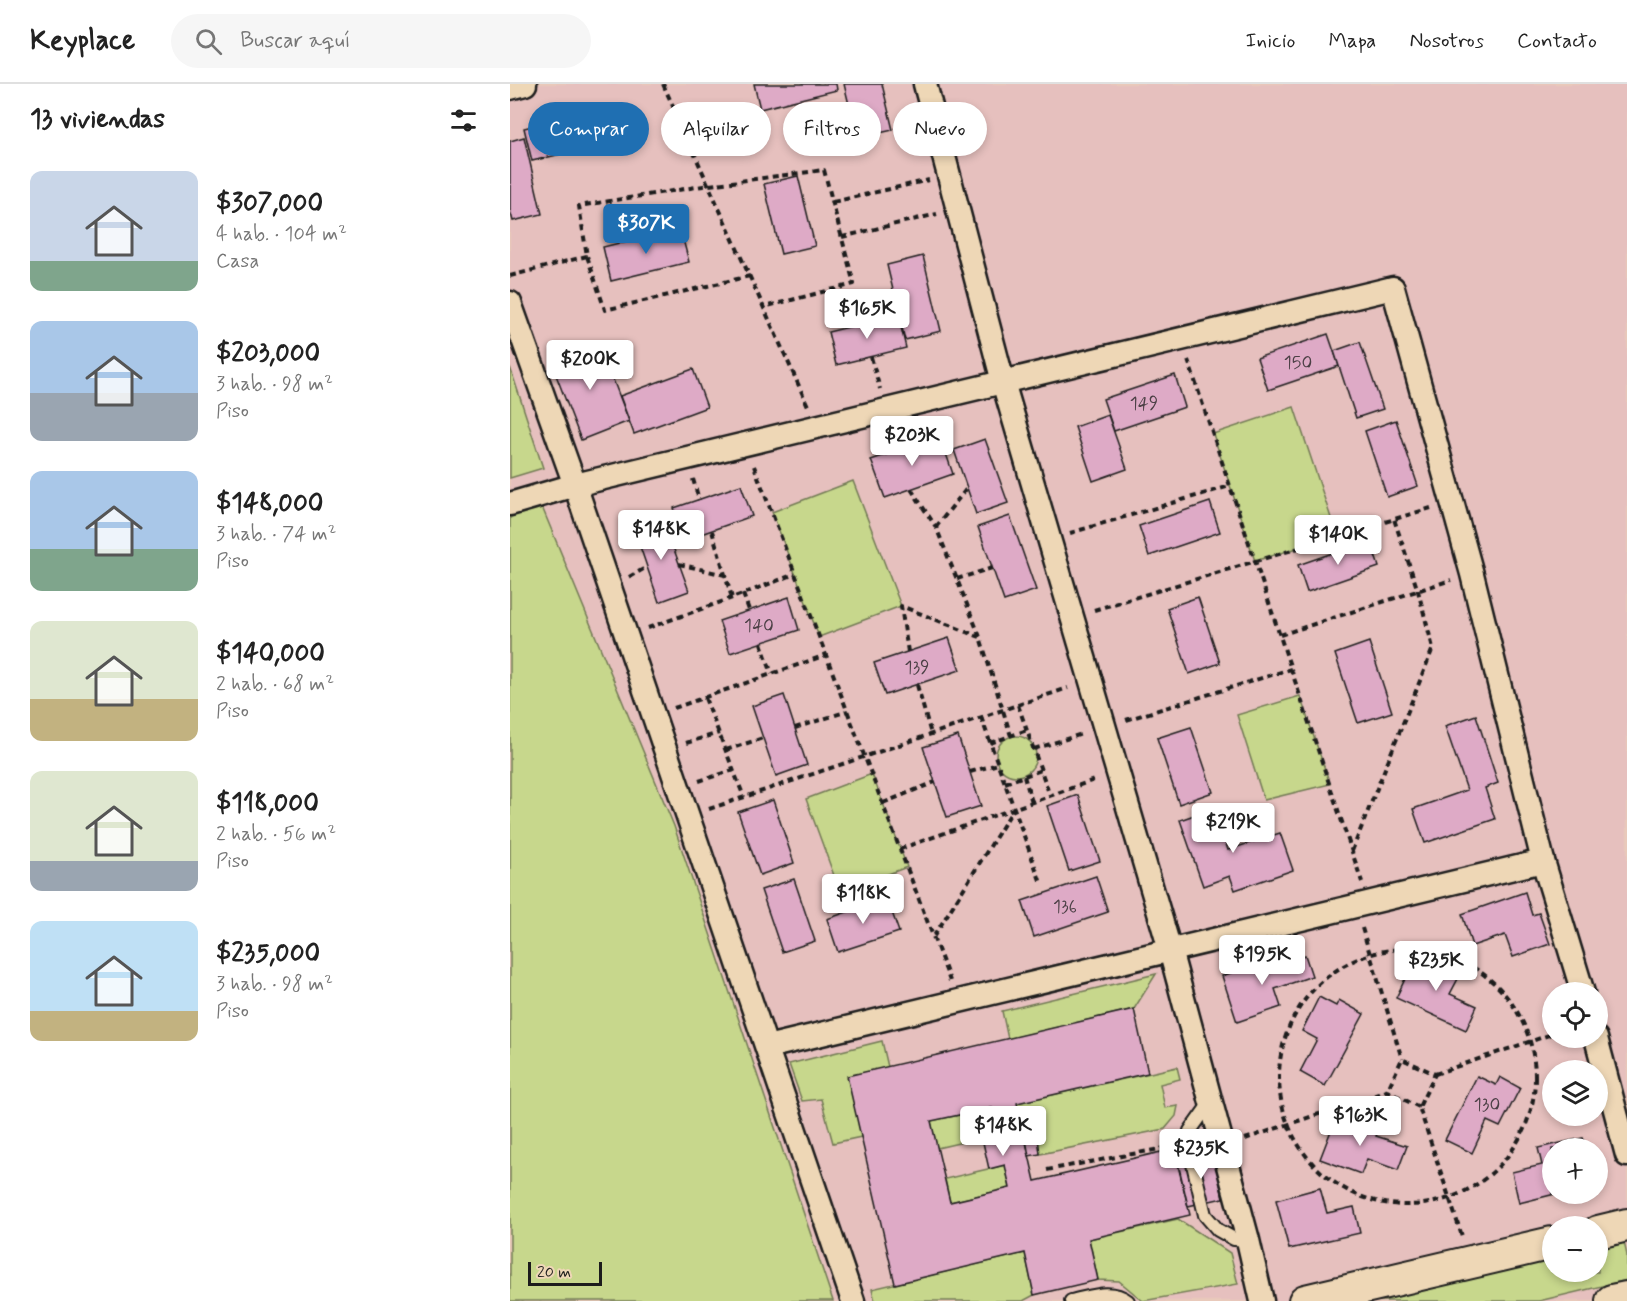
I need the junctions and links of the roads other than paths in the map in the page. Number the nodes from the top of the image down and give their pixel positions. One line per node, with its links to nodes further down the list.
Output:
1 (525, 84): 3 (street)
2 (925, 84): 5 (street)
3 (510, 88)
4 (510, 303): 6 (street)
5 (1003, 382): 6 (street); 8 (street); 9 (street)
6 (575, 485): 7 (street); 11 (street)
7 (510, 504)
8 (1543, 861): 9 (street); 10 (street)
9 (1170, 950): 11 (street); 13 (street)
10 (1580, 982)
11 (767, 1047): 20 (street)
12 (1599, 1048): 14 (street)
13 (1210, 1103): 17 (street); 17 (lane)
14 (1627, 1155)
15 (1627, 1225): 16 (street)
16 (1608, 1230)
17 (1248, 1240): 23 (street)
18 (1542, 1245): 24 (street)
19 (1627, 1298): 25 (street)
20 (854, 1301)
21 (1071, 1301): 22 (lane)
22 (1128, 1301)
23 (1262, 1301)
24 (1305, 1301)
25 (1612, 1301)

